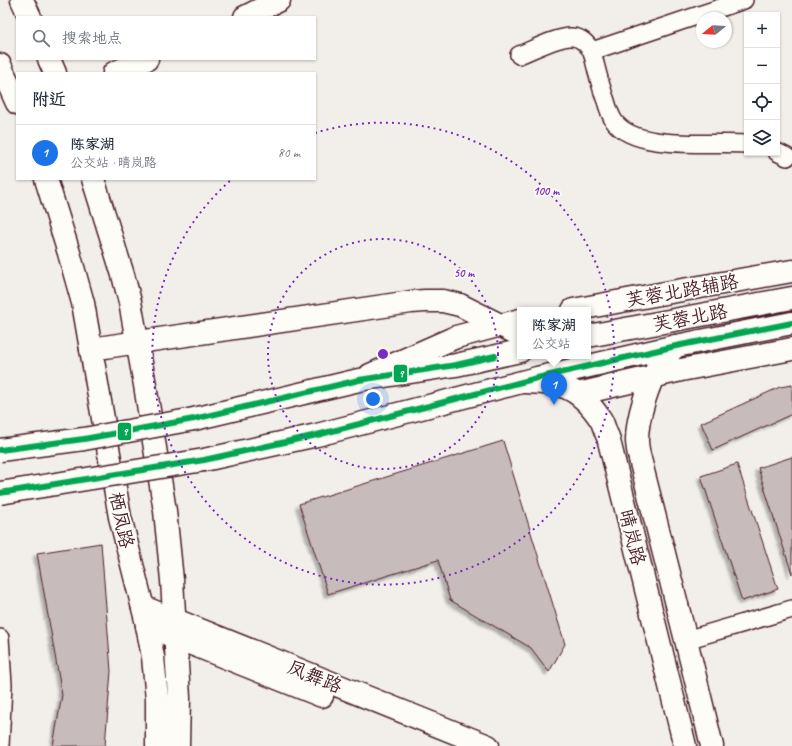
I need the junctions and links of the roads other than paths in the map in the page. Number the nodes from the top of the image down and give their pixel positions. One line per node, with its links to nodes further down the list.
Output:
1 (22, 0): 4 (main road)
2 (279, 0): 5 (main road)
3 (744, 0): 6 (street)
4 (30, 16)
5 (247, 16)
6 (592, 51): 7 (street); 14 (street)
7 (519, 55)
8 (49, 60): 11 (main road)
9 (145, 60): 12 (main road)
10 (0, 65): 13 (main road)
11 (55, 72)
12 (116, 72)
13 (16, 101)
14 (744, 144)
15 (46, 180): 26 (main road, 栖凤路)
16 (93, 180): 24 (main road)
17 (792, 271): 19 (main road, 芙蓉北路辅路)
18 (792, 298): 23 (main road, 芙蓉北路)
19 (589, 307)
20 (510, 322): 22 (main road); 24 (main road); 30 (main road)
21 (792, 323): 25 (main road, 芙蓉北路)
22 (517, 331)
23 (591, 335)
24 (137, 342): 26 (main road); 37 (main road)
25 (676, 346): 29 (main road, 晴岚路); 31 (main road, 芙蓉北路)
26 (91, 349): 36 (main road, 栖凤路)
27 (792, 349): 29 (main road)
28 (517, 352): 30 (main road)
29 (653, 376): 32 (main road); 39 (main road, 晴岚路)
30 (359, 380): 33 (main road, bridge)
31 (522, 382): 32 (main road, 晴岚路); 34 (main road, 芙蓉北路, bridge)
32 (578, 394): 45 (main road, 晴岚路)
33 (0, 450)
34 (0, 493)
35 (792, 609): 39 (street)
36 (145, 617): 37 (main road, 凤舞路); 41 (main road, 栖凤路)
37 (175, 628): 42 (main road); 43 (main road, 凤舞路); 44 (main road, 凤舞路)
38 (0, 638): 40 (street)
39 (686, 640): 46 (main road, 晴岚路)
40 (0, 746)
41 (157, 746)
42 (178, 746)
43 (448, 746)
44 (488, 746)
45 (685, 746)
46 (712, 746)

